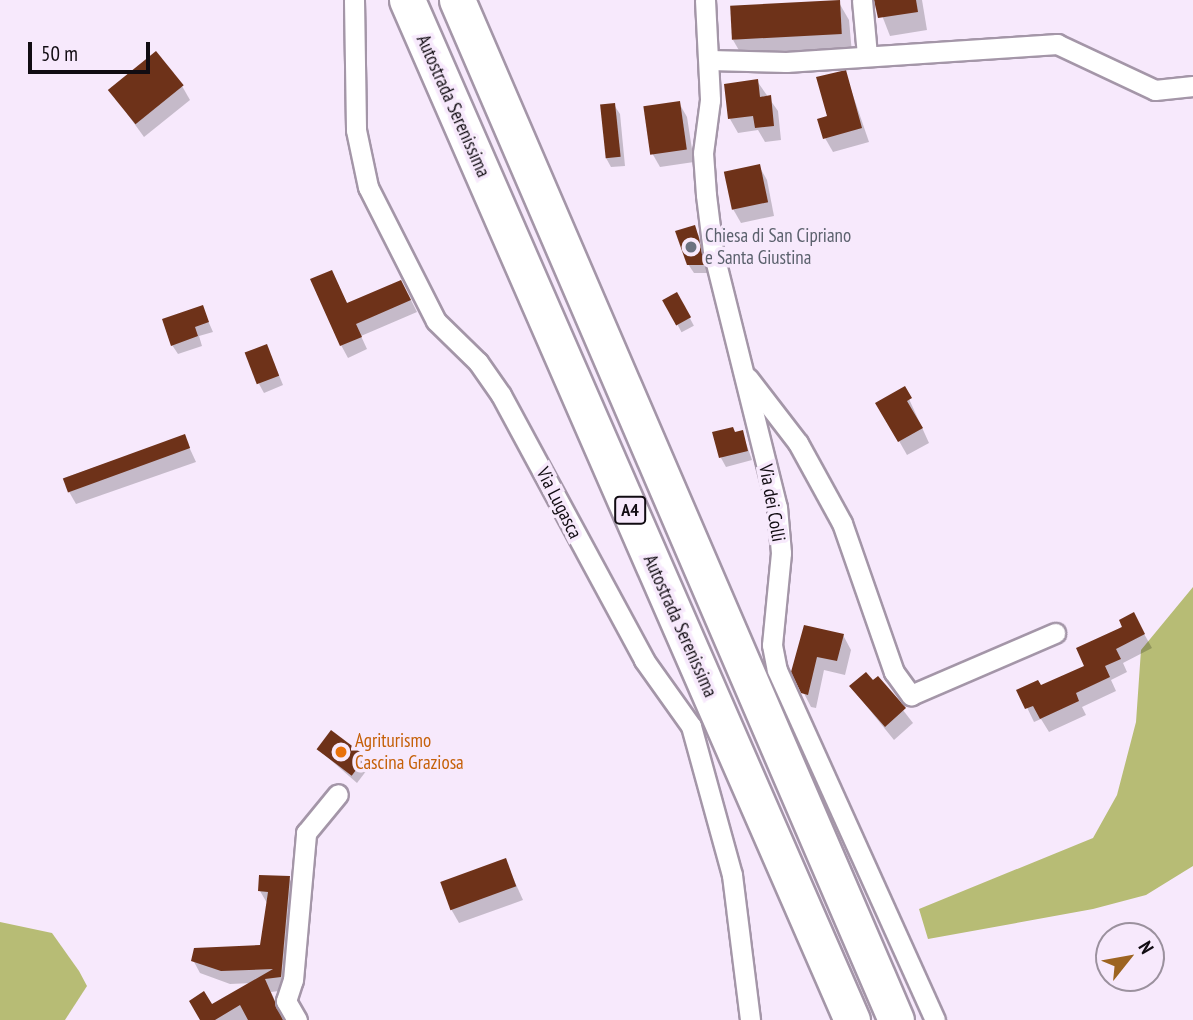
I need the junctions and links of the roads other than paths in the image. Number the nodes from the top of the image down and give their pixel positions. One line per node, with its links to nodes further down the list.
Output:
1 (354, 0): 13 (street, Via Lugasca)
2 (407, 0): 14 (highway, Autostrada Serenissima / A4)
3 (457, 0): 15 (highway, A4)
4 (705, 0): 7 (street, Via dei Colli)
5 (862, 0): 6 (street)
6 (867, 55): 7 (street); 8 (street)
7 (709, 60): 9 (street, Via dei Colli)
8 (1193, 86)
9 (743, 372): 10 (street); 16 (street, Via dei Colli)
10 (1055, 633)
11 (338, 794): 12 (street)
12 (297, 1020)
13 (750, 1020)
14 (852, 1020)
15 (896, 1020)
16 (935, 1020)

